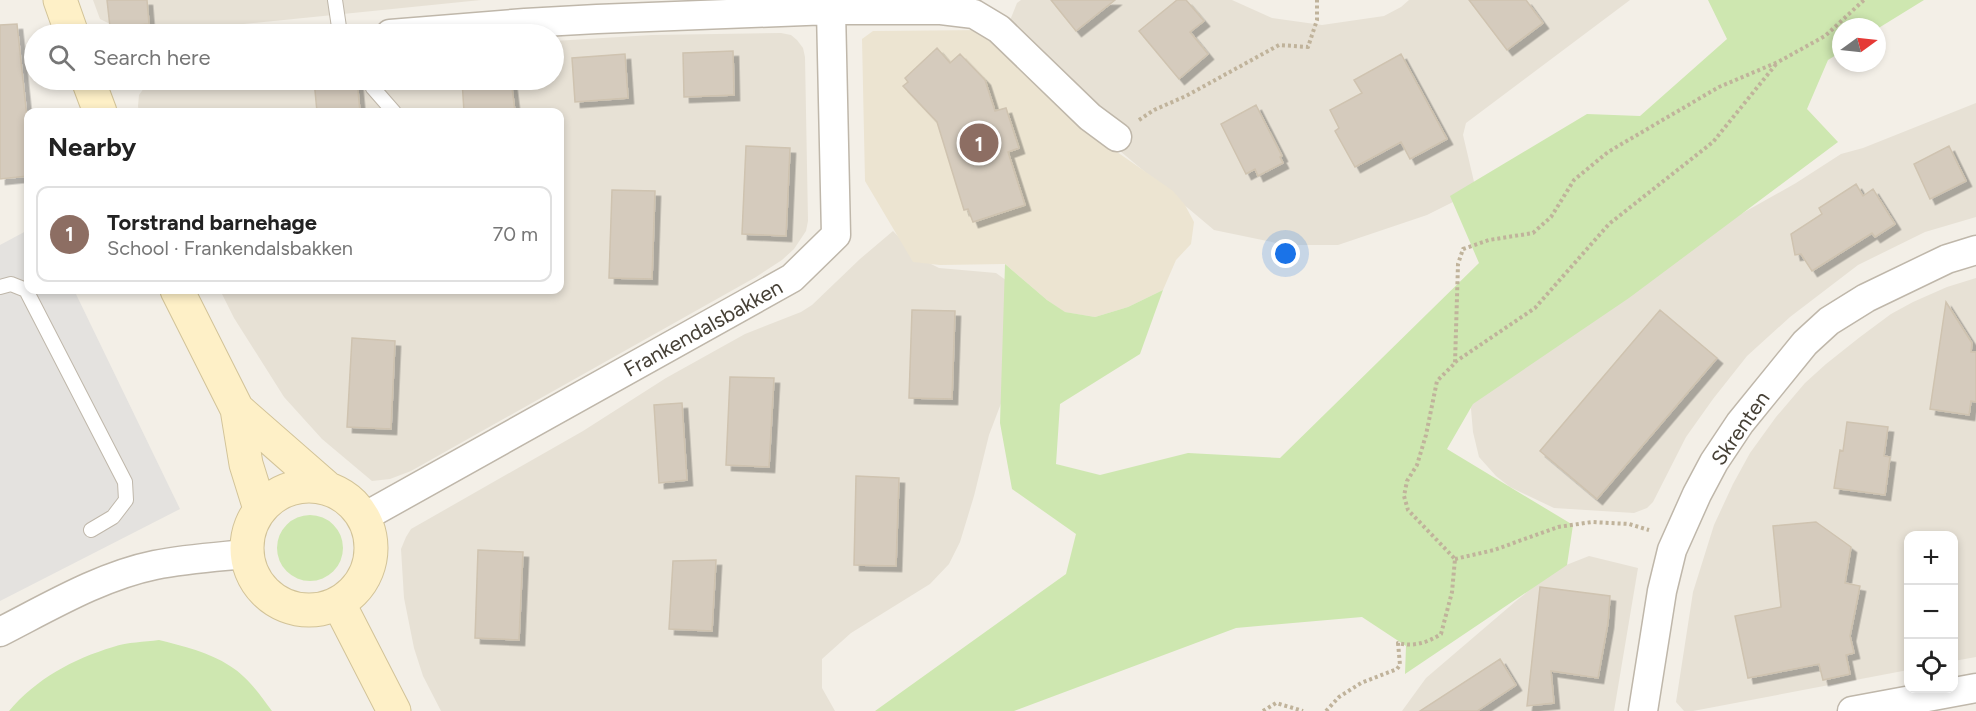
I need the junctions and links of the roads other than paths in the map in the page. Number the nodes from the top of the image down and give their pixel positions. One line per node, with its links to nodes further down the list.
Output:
1 (60, 0): 4 (main road)
2 (335, 0): 5 (lane)
3 (831, 10): 6 (street); 11 (street); 20 (street, Frankendalsbakken)
4 (68, 24)
5 (339, 24)
6 (513, 24)
7 (91, 90): 9 (main road)
8 (375, 90): 10 (lane)
9 (98, 108)
10 (390, 108)
11 (1117, 137)
12 (1976, 250): 27 (street, Skrenten)
13 (0, 287): 14 (lane)
14 (24, 289)
15 (28, 294): 21 (lane)
16 (179, 294): 17 (main road)
17 (237, 410): 18 (main road); 19 (main road)
18 (326, 487): 19 (main road); 20 (main road)
19 (260, 509): 22 (main road)
20 (364, 518): 23 (main road)
21 (91, 530)
22 (246, 554): 23 (main road); 24 (street)
23 (339, 604): 26 (main road)
24 (0, 632)
25 (1976, 688): 28 (street)
26 (394, 711)
27 (1643, 711)
28 (1852, 711)

